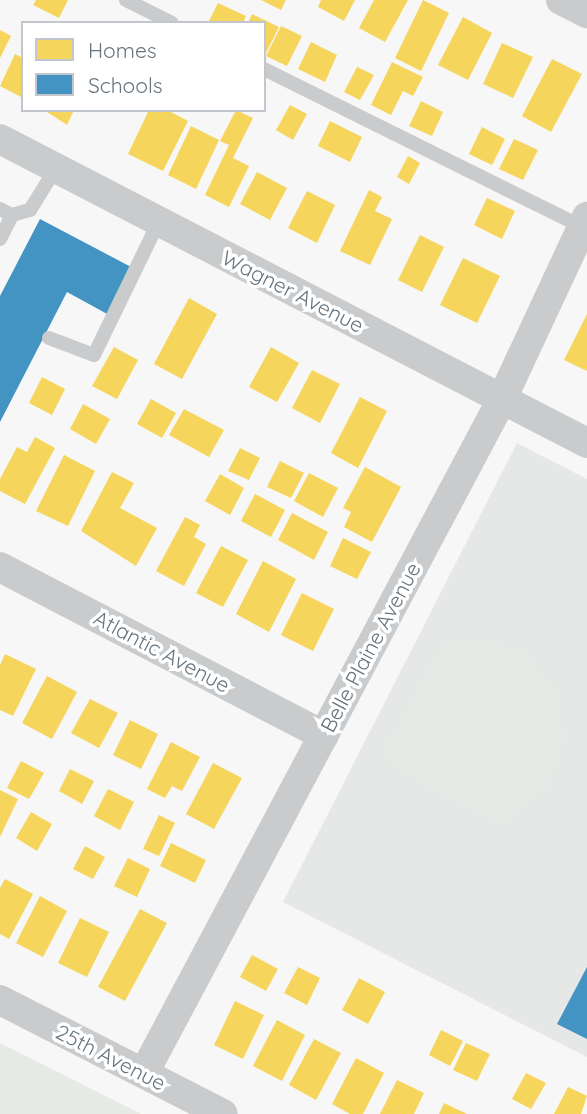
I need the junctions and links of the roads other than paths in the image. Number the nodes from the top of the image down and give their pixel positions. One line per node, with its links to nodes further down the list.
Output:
1 (126, 0): 4 (lane)
2 (561, 0): 3 (street)
3 (587, 13)
4 (168, 21)
5 (266, 70): 10 (lane)
6 (0, 139): 7 (street, Wagner Avenue)
7 (56, 168): 8 (lane); 9 (street, Wagner Avenue)
8 (6, 212): 11 (lane)
9 (159, 221): 12 (lane); 13 (street, Wagner Avenue)
10 (585, 225): 13 (street, Belle Plaine Avenue)
11 (0, 239)
12 (49, 338)
13 (502, 399): 14 (street, Wagner Avenue); 16 (street, Belle Plaine Avenue)
14 (587, 443)
15 (0, 567): 16 (street, Atlantic Avenue)
16 (324, 736): 18 (street, Belle Plaine Avenue)
17 (0, 1000): 18 (street, 25th Avenue)
18 (144, 1073): 19 (street, 25th Avenue)
19 (223, 1114)

